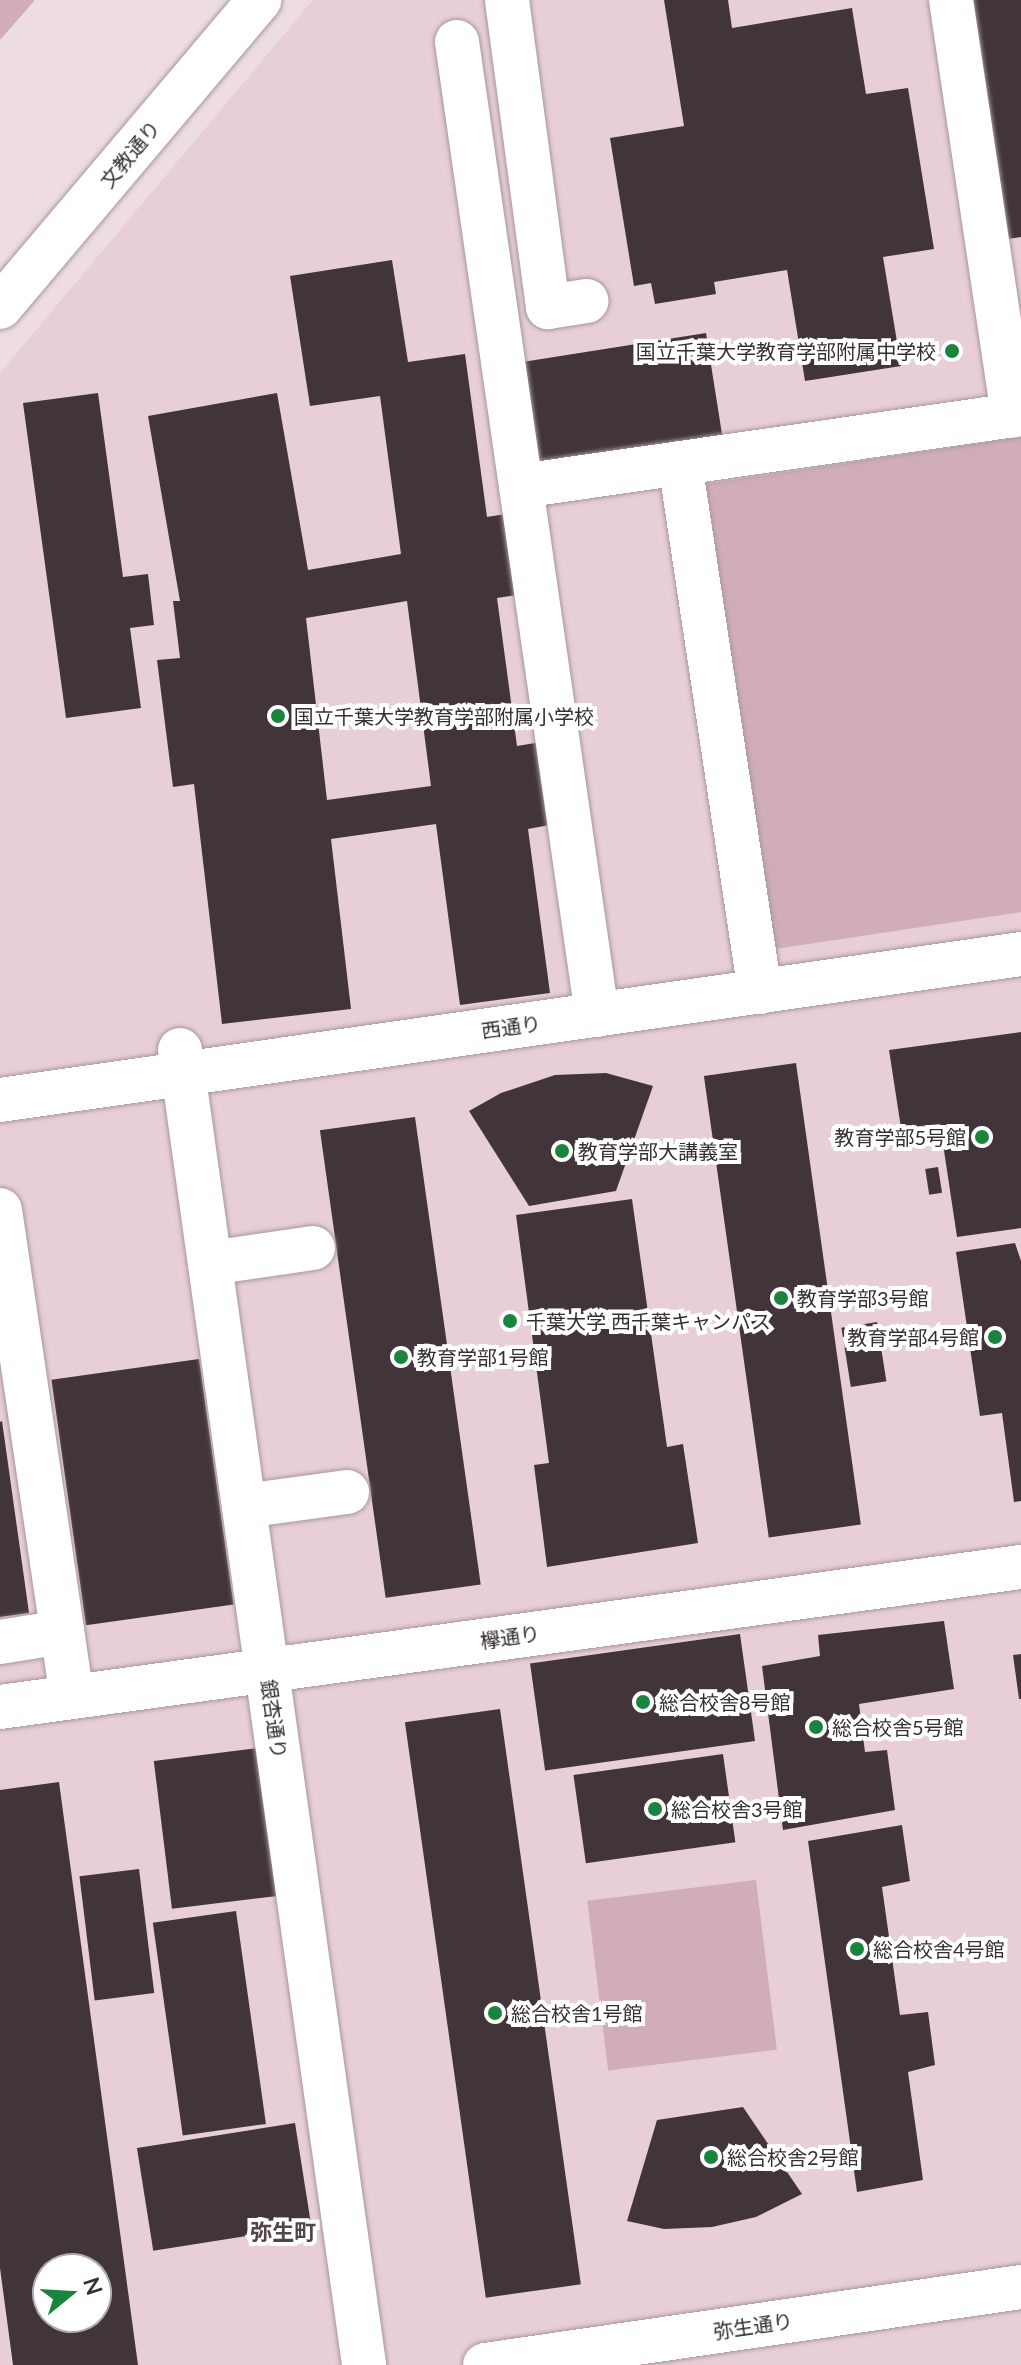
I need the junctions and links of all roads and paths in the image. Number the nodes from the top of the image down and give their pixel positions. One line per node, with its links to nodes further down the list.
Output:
1 (259, 0): 8 (street, 文教通り)
2 (507, 0): 5 (street)
3 (951, 0): 9 (street)
4 (457, 42): 6 (street)
5 (519, 95): 6 (street); 7 (street)
6 (466, 102): 11 (street)
7 (587, 301)
8 (0, 307)
9 (1017, 415): 10 (street)
10 (680, 463): 11 (street); 13 (street)
11 (521, 486): 14 (street)
12 (1021, 954): 13 (street, 西通り)
13 (760, 992): 14 (street, 西通り)
14 (597, 1015): 15 (street, 西通り)
15 (182, 1062): 16 (street, 西通り); 19 (street, 銀杏通り)
16 (0, 1100)
17 (2, 1232): 23 (street)
18 (313, 1248): 19 (street)
19 (210, 1263): 21 (street, 銀杏通り)
20 (347, 1492): 21 (street)
21 (244, 1506): 25 (street, 銀杏通り)
22 (1021, 1567): 25 (street, 欅通り)
23 (62, 1632): 24 (street); 26 (street)
24 (0, 1642)
25 (267, 1671): 26 (street, 欅通り); 29 (street, 銀杏通り)
26 (72, 1697): 27 (street, 欅通り)
27 (0, 1707)
28 (1021, 2287): 30 (street, 弥生通り)
29 (364, 2365)
30 (485, 2365)

